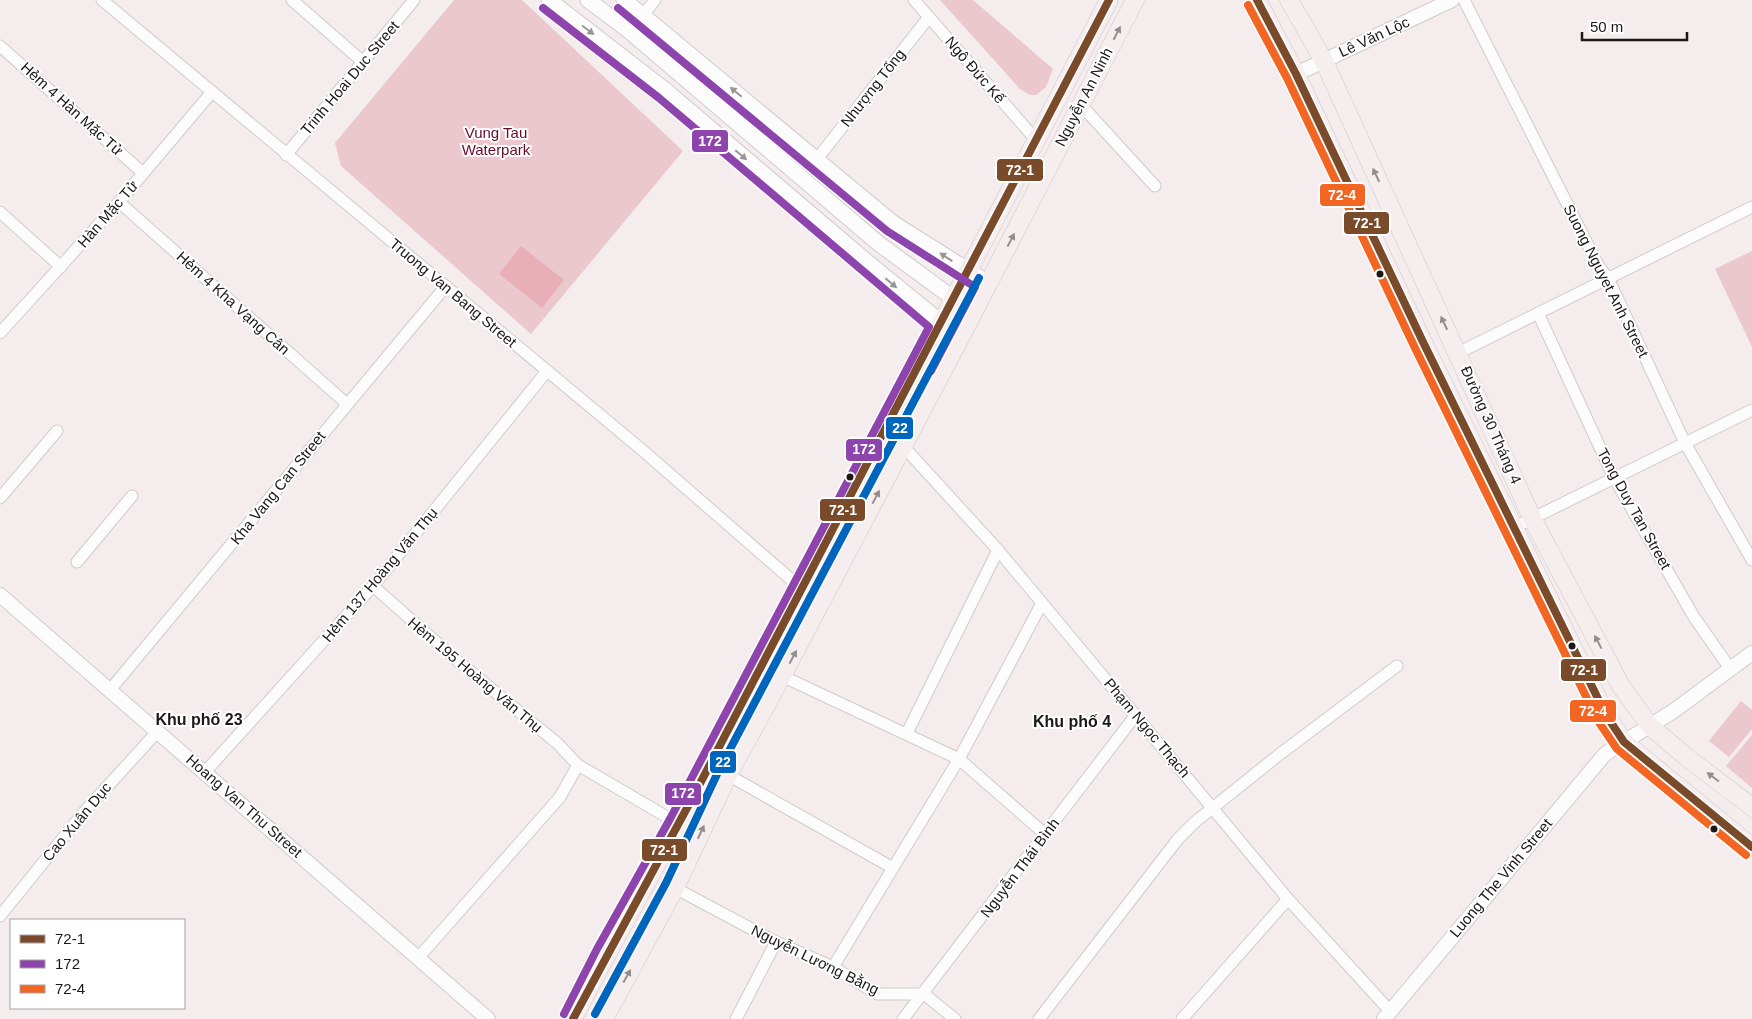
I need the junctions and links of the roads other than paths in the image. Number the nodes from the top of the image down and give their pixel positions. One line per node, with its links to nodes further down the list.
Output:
1 (292, 0): 19 (street)
2 (414, 0): 19 (street, Trinh Hoai Duc Street)
3 (550, 0): 35 (main road, one-way to 35)
4 (588, 0): 34 (main road)
5 (624, 0): 15 (main road)
6 (655, 0): 15 (street)
7 (914, 0): 16 (street, Ngô Đức Kế)
8 (1109, 0): 23 (main road, Nguyễn An Ninh)
9 (1135, 0): 22 (main road, Nguyễn An Ninh, one-way to 9)
10 (1256, 0): 20 (main road, Đường 30 Tháng 4)
11 (1289, 0): 18 (main road, Đường 30 Tháng 4)
12 (1452, 0): 18 (street, Lê Văn Lộc)
13 (1464, 0): 38 (street, Suong Nguyet Anh Street)
14 (107, 1): 21 (street, Truong Van Bang Street)
15 (643, 15): 25 (main road, one-way to 15)
16 (929, 17): 23 (street, Ngô Đức Kế); 25 (street, Nhượng Tống)
17 (0, 46): 26 (street, Hẻm 4 Hàn Mặc Tử)
18 (1324, 61): 20 (street, Lê Văn Lộc); 29 (main road, Đường 30 Tháng 4, one-way to 18)
19 (363, 62): 24 (street, Trinh Hoai Duc Street)
20 (1296, 74): 32 (main road, Đường 30 Tháng 4)
21 (212, 92): 24 (street, Truong Van Bang Street); 26 (street, Hàn Mặc Tử)
22 (1081, 105): 27 (street); 39 (main road, Nguyễn An Ninh, one-way to 22)
23 (1037, 141): 37 (main road, Nguyễn An Ninh)
24 (286, 155): 40 (street, Truong Van Bang Street)
25 (818, 159): 33 (main road)
26 (143, 173): 28 (street, Hàn Mặc Tử)
27 (1155, 186)
28 (119, 202): 36 (street, Hàn Mặc Tử); 49 (street, Hẻm 4 Kha Vạng Cân)
29 (1389, 202): 32 (main road); 47 (main road, Đường 30 Tháng 4, one-way to 29)
30 (1752, 207): 38 (street)
31 (0, 212): 36 (street)
32 (1362, 214): 58 (main road, Đường 30 Tháng 4)
33 (893, 223): 34 (main road); 37 (main road, one-way to 33)
34 (878, 243): 35 (main road); 41 (main road)
35 (866, 261): 44 (main road, one-way to 44)
36 (61, 267): 45 (street, Hàn Mặc Tử)
37 (970, 272): 39 (main road); 41 (main road, Nguyễn An Ninh)
38 (1608, 278): 43 (street); 52 (street, Suong Nguyet Anh Street)
39 (988, 283): 42 (main road, Nguyễn An Ninh)
40 (446, 286): 48 (street, Truong Van Bang Street); 49 (street, Kha Vang Can Street)
41 (955, 301): 42 (main road); 44 (main road, Nguyễn An Ninh)
42 (973, 313): 46 (main road, Nguyễn An Ninh)
43 (1538, 313): 47 (street); 54 (street, Tong Duy Tan Street)
44 (942, 325): 46 (main road); 63 (main road, Nguyễn An Ninh)
45 (0, 333)
46 (960, 338): 53 (main road, Nguyễn An Ninh)
47 (1458, 352): 57 (main road, Đường 30 Tháng 4)
48 (547, 371): 62 (street, Hẻm 137 Hoàng Văn Thụ); 63 (street, Truong Van Bang Street)
49 (347, 404): 70 (street, Kha Vang Can Street)
50 (1752, 410): 52 (street)
51 (57, 431): 56 (street)
52 (1686, 443): 54 (street); 60 (street, Suong Nguyet Anh Street)
53 (903, 446): 59 (street, Phạm Ngọc Thạch); 69 (main road, Nguyễn An Ninh, one-way to 53)
54 (1614, 478): 57 (street); 68 (street, Tong Duy Tan Street)
55 (132, 496): 61 (street)
56 (0, 498)
57 (1532, 518): 58 (street); 72 (main road, Đường 30 Tháng 4, one-way to 57)
58 (1513, 528): 75 (main road, Đường 30 Tháng 4)
59 (998, 550): 65 (street, Phạm Ngọc Thạch); 74 (street)
60 (1752, 560)
61 (77, 562)
62 (372, 586): 77 (street, Hẻm 195 Hoàng Văn Thụ); 78 (street, Hẻm 137 Hoàng Văn Thụ)
63 (802, 589): 82 (main road, Nguyễn An Ninh)
64 (0, 595): 70 (street, Hoang Van Thu Street)
65 (1042, 603): 71 (street, Phạm Ngọc Thạch); 76 (street)
66 (1752, 653): 68 (street, Luong The Vinh Street)
67 (1396, 666): 80 (street)
68 (1731, 670): 72 (street, Luong The Vinh Street)
69 (782, 676): 74 (street); 79 (main road, Nguyễn An Ninh)
70 (110, 690): 73 (street, Hoang Van Thu Street)
71 (1136, 716): 80 (street, Phạm Ngọc Thạch); 83 (street, Nguyễn Thái Bình)
72 (1650, 726): 75 (street, Luong The Vinh Street); 81 (main road, Đường 30 Tháng 4, one-way to 72)
73 (158, 732): 78 (street, Hoang Van Thu Street); 88 (street, Cao Xuân Dục)
74 (907, 734): 76 (street)
75 (1624, 742): 84 (main road, Đường 30 Tháng 4); 93 (street, Luong The Vinh Street)
76 (958, 760): 83 (street); 85 (street)
77 (578, 765): 82 (street, Hẻm 195 Hoàng Văn Thụ); 90 (street)
78 (205, 772): 90 (street, Hoang Van Thu Street)
79 (728, 775): 85 (street); 86 (main road, Nguyễn An Ninh, one-way to 79)
80 (1213, 806): 87 (street, Phạm Ngọc Thạch); 100 (street)
81 (1752, 807)
82 (679, 824): 95 (main road, Nguyễn An Ninh)
83 (1045, 834): 92 (street, Nguyễn Thái Bình)
84 (1752, 847)
85 (893, 868): 91 (street)
86 (675, 888): 89 (street, Nguyễn Lương Bằng); 96 (main road, Nguyễn An Ninh, one-way to 86)
87 (1288, 899): 93 (street, Phạm Ngọc Thạch); 101 (street)
88 (0, 916)
89 (776, 942): 91 (street, Nguyễn Lương Bằng); 97 (street)
90 (419, 957): 94 (street, Hoang Van Thu Street)
91 (833, 967): 92 (street, Nguyễn Lương Bằng)
92 (924, 994): 98 (street, Nguyễn Thái Bình); 99 (street)
93 (1387, 1015)
94 (488, 1019)
95 (573, 1019)
96 (604, 1019)
97 (736, 1019)
98 (903, 1019)
99 (955, 1019)
100 (1039, 1019)
101 (1182, 1019)

